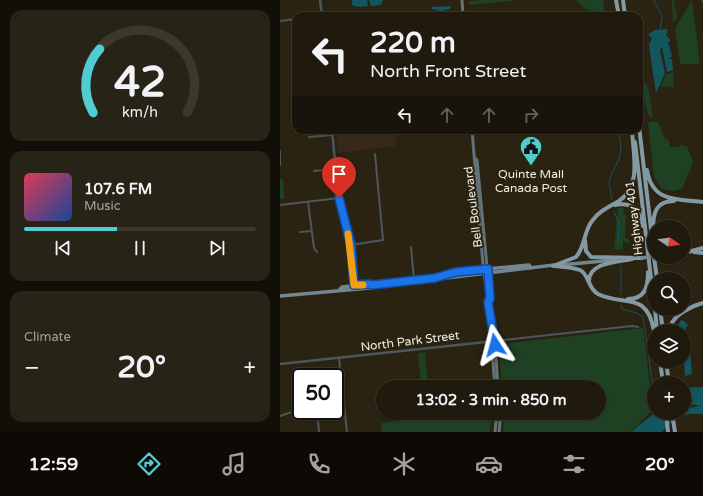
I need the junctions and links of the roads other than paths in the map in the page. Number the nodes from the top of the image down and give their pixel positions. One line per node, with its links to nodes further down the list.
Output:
1 (320, 0): 5 (street)
2 (462, 0): 6 (main road)
3 (616, 0): 7 (highway)
4 (623, 0): 8 (highway)
5 (322, 12)
6 (463, 12)
7 (618, 12)
8 (624, 12)
9 (292, 20): 10 (street)
10 (280, 21)
11 (472, 134): 20 (main road, Bell Boulevard)
12 (633, 134): 29 (highway)
13 (633, 134): 35 (highway, Highway 401)
14 (640, 134): 25 (highway)
15 (640, 134): 30 (highway, Highway 401)
16 (333, 135): 17 (street); 22 (street)
17 (309, 137)
18 (280, 151): 21 (street)
19 (375, 154): 36 (street)
20 (475, 158): 49 (main road, Bell Boulevard); 50 (main road, Bell Boulevard)
21 (280, 165)
22 (336, 169): 23 (street); 24 (street)
23 (314, 170)
24 (339, 198): 26 (street); 36 (street)
25 (688, 201): 27 (highway); 31 (highway)
26 (308, 202): 28 (street); 32 (street)
27 (703, 202)
28 (280, 205)
29 (611, 206): 34 (highway); 38 (highway)
30 (650, 220)
31 (654, 220)
32 (312, 230): 33 (street); 40 (street)
33 (300, 232)
34 (586, 234): 44 (highway); 47 (highway)
35 (647, 244)
36 (351, 245): 55 (street)
37 (411, 247): 54 (street)
38 (647, 247)
39 (703, 251): 42 (highway); 43 (highway)
40 (317, 252)
41 (691, 252): 43 (main road)
42 (691, 252)
43 (694, 252)
44 (642, 258): 45 (main road, bridge); 47 (main road); 56 (highway)
45 (647, 258)
46 (648, 264): 58 (highway)
47 (553, 266): 48 (main road); 56 (highway)
48 (531, 268): 50 (main road); 52 (main road)
49 (483, 269): 50 (main road); 51 (main road, Bell Boulevard); 53 (main road)
50 (488, 269): 52 (main road, Bell Boulevard)
51 (483, 274): 52 (main road); 53 (main road); 59 (main road, Bell Boulevard)
52 (488, 274): 59 (main road, Bell Boulevard)
53 (435, 278): 54 (main road)
54 (414, 280): 55 (main road)
55 (354, 287): 57 (main road)
56 (591, 288): 58 (highway)
57 (280, 296)
58 (619, 299): 63 (highway)
59 (488, 302): 66 (main road, Bell Boulevard)
60 (703, 303): 61 (highway)
61 (696, 306): 62 (highway); 64 (highway)
62 (691, 307)
63 (654, 324)
64 (671, 324)
65 (638, 327): 66 (street, North Park Street)
66 (493, 341): 67 (street, North Park Street); 70 (main road, Bell Boulevard); 71 (main road, Bell Boulevard)
67 (339, 358): 68 (street, North Park Street); 69 (street)
68 (280, 364)
69 (340, 368)
70 (494, 380)
71 (497, 380)
72 (344, 410): 82 (street)
73 (292, 412): 74 (street)
74 (280, 416)
75 (318, 420): 81 (street)
76 (496, 420): 83 (main road)
77 (500, 420): 84 (main road)
78 (667, 420): 80 (highway)
79 (673, 420): 85 (highway)
80 (668, 430)
81 (319, 432)
82 (347, 432)
83 (495, 432)
84 (498, 432)
85 (675, 432)

